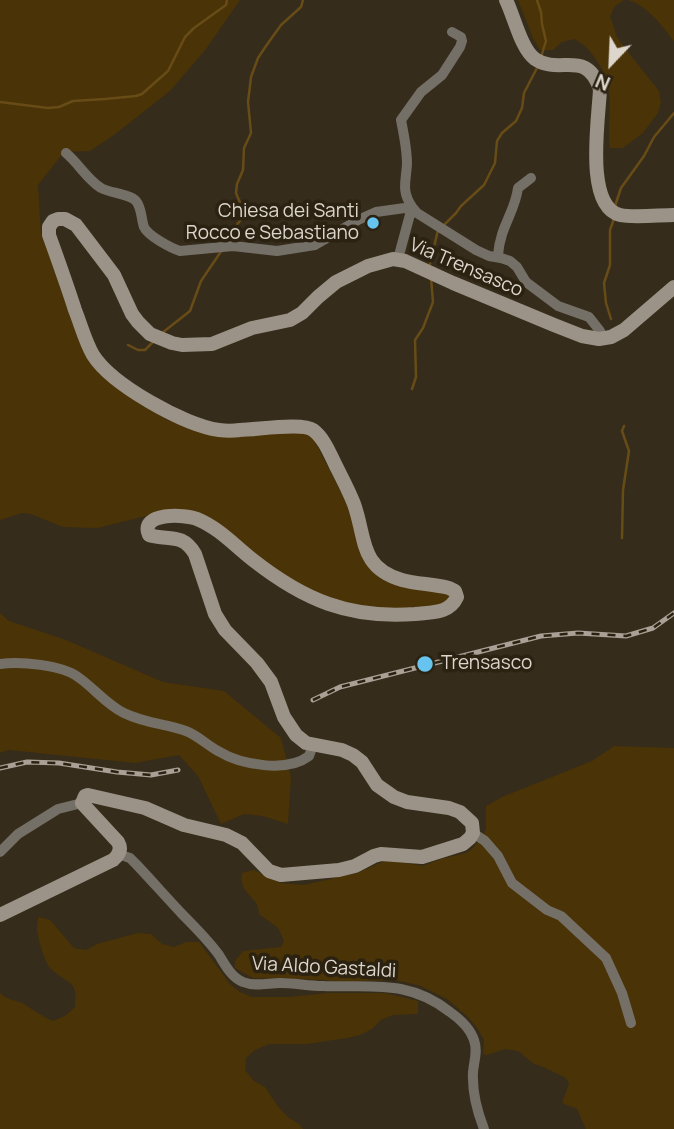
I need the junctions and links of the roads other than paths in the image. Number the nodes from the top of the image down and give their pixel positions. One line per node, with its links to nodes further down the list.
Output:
1 (506, 0): 6 (main road)
2 (452, 32): 5 (street)
3 (66, 153): 5 (street)
4 (531, 178): 7 (street)
5 (412, 207): 7 (street); 8 (street)
6 (674, 215)
7 (501, 258): 10 (street)
8 (398, 259): 9 (main road, Via Trensasco); 12 (main road, Via Trensasco)
9 (674, 287)
10 (600, 331)
11 (0, 664): 12 (street)
12 (313, 745): 14 (main road)
13 (82, 803): 14 (main road); 15 (street); 16 (main road)
14 (473, 833): 18 (street)
15 (0, 852)
16 (118, 854): 17 (main road); 19 (street, Via Aldo Gastaldi)
17 (0, 915)
18 (631, 1023)
19 (484, 1129)

